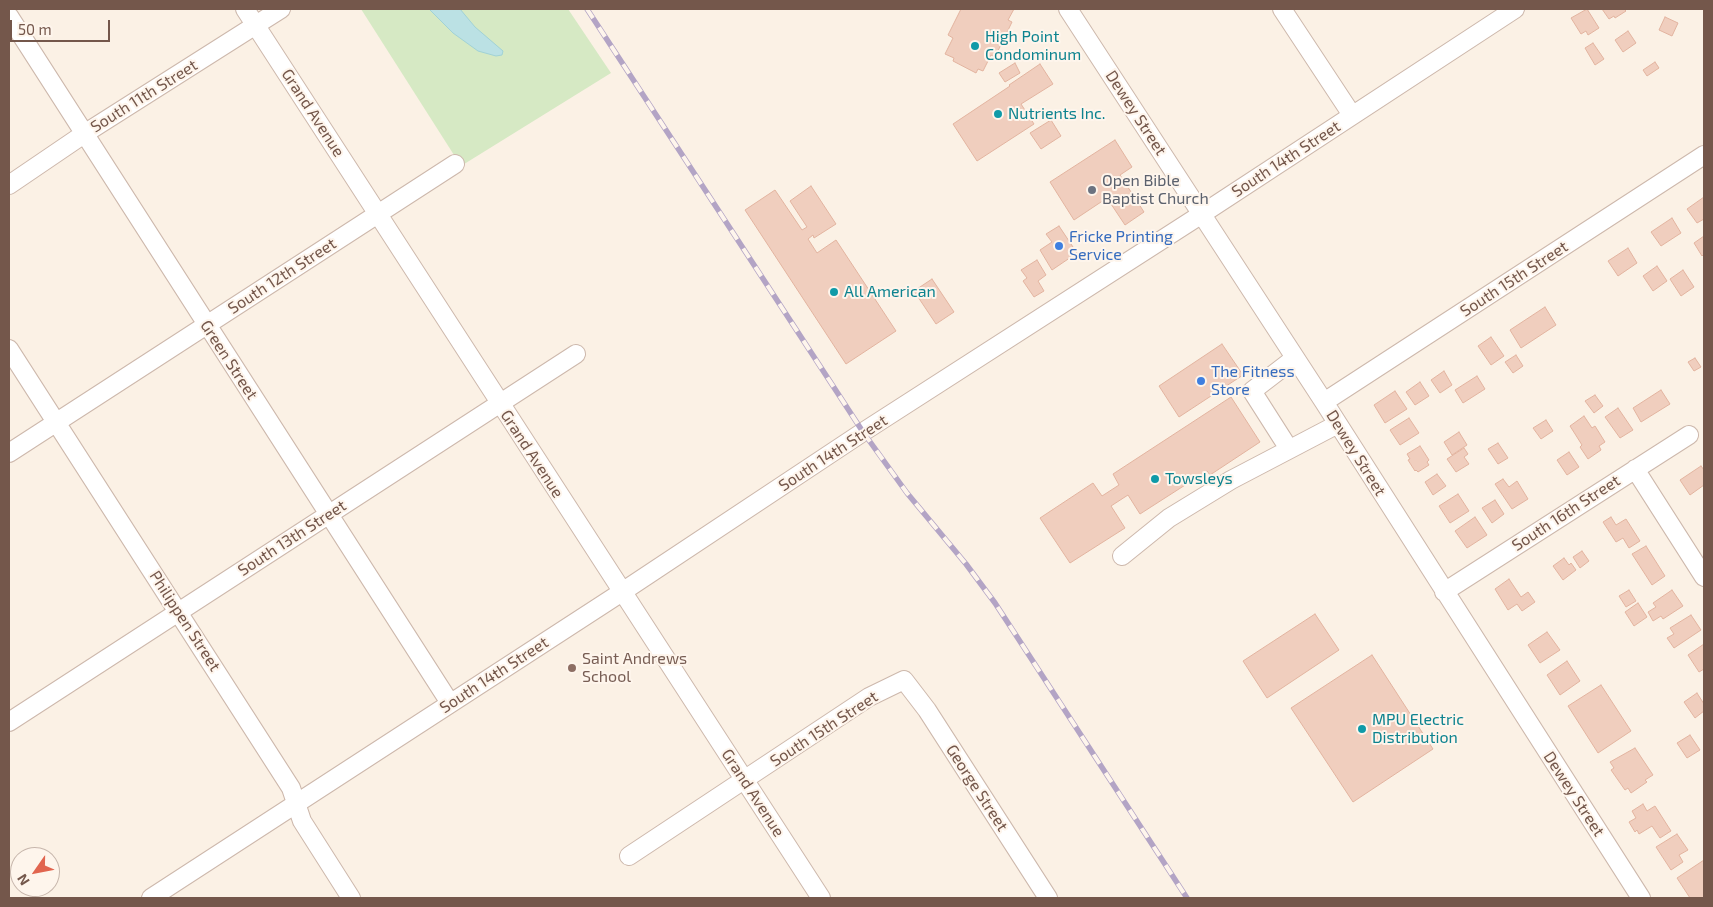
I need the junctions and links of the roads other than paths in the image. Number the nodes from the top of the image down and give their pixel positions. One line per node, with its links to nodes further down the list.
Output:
1 (245, 9): 7 (street, Grand Avenue)
2 (281, 9): 7 (street, South 11th Street)
3 (1068, 9): 14 (street, Dewey Street)
4 (1282, 9): 8 (street)
5 (1516, 9): 8 (street, South 14th Street)
6 (9, 16): 9 (street, Green Street)
7 (256, 25): 9 (street, South 11th Street); 13 (street, Grand Avenue)
8 (1352, 115): 14 (street, South 14th Street)
9 (84, 134): 12 (street, South 11th Street); 15 (street, Green Street)
10 (1704, 156): 19 (street, South 15th Street)
11 (456, 164): 13 (street, South 12th Street)
12 (9, 185)
13 (378, 213): 15 (street, South 12th Street); 20 (street, Grand Avenue)
14 (1202, 214): 18 (street, Dewey Street); 30 (street, South 14th Street)
15 (207, 326): 21 (street, South 12th Street); 27 (street, Green Street)
16 (9, 349): 21 (street, Philippen Street)
17 (576, 354): 20 (street, South 13th Street)
18 (1295, 358): 19 (street, Dewey Street); 24 (street)
19 (1324, 402): 22 (street, Dewey Street)
20 (500, 404): 27 (street, South 13th Street); 30 (street, Grand Avenue)
21 (55, 422): 25 (street, South 12th Street); 32 (street, Philippen Street)
22 (1338, 424): 24 (street); 31 (street, Dewey Street)
23 (1689, 434): 26 (street, South 16th Street)
24 (1289, 450): 28 (street)
25 (9, 453)
26 (1634, 469): 29 (street); 31 (street, South 16th Street)
27 (329, 513): 32 (street, South 13th Street); 34 (street, Green Street)
28 (1122, 556)
29 (1704, 577)
30 (622, 592): 34 (street, South 14th Street); 36 (street, Grand Avenue)
31 (1444, 592): 43 (street, Dewey Street)
32 (179, 612): 35 (street, South 13th Street); 37 (street, Philippen Street)
33 (904, 680): 36 (street, South 15th Street); 42 (street, George Street)
34 (450, 703): 37 (street, South 14th Street)
35 (9, 722)
36 (745, 780): 38 (street, South 15th Street); 41 (street, Grand Avenue)
37 (296, 804): 39 (street, South 14th Street); 40 (street, Philippen Street)
38 (629, 856)
39 (151, 898)
40 (351, 898)
41 (821, 898)
42 (1048, 898)
43 (1641, 898)

